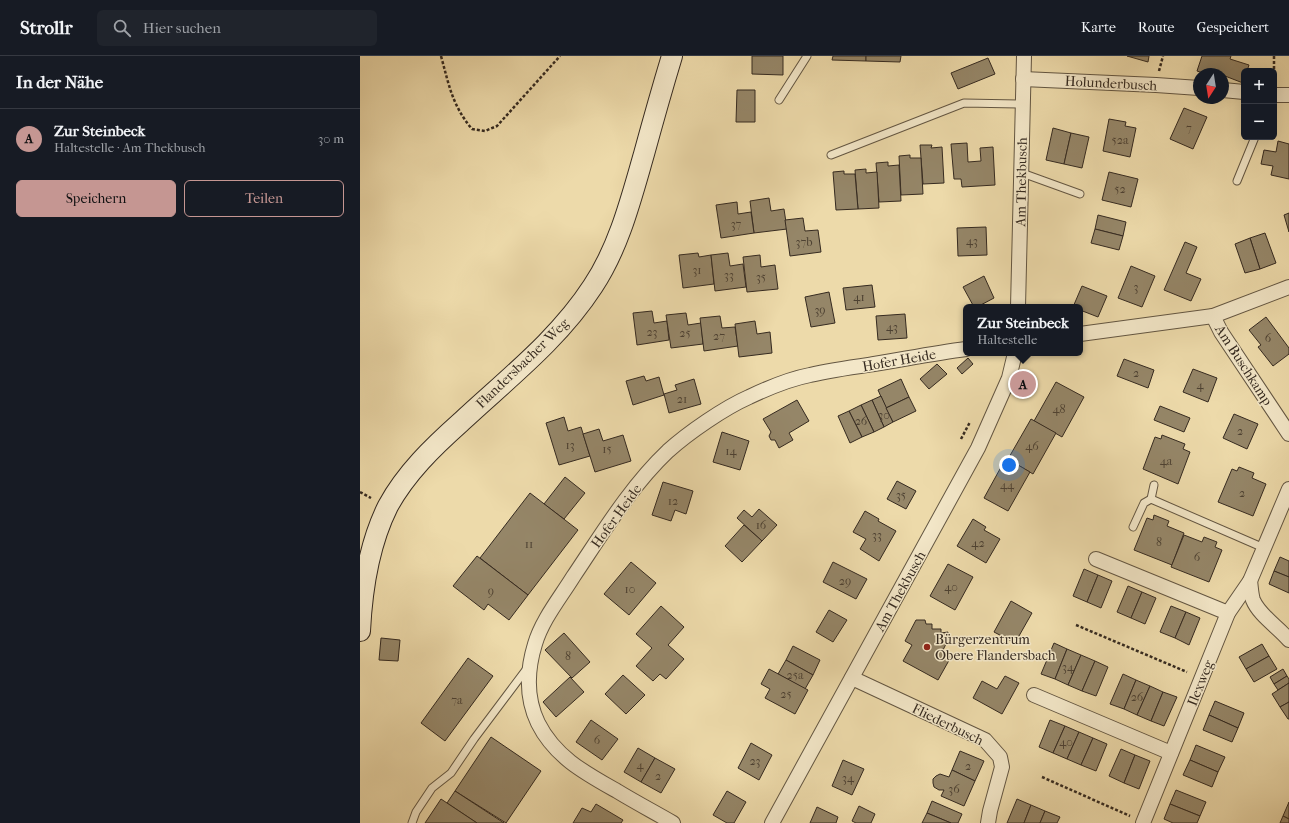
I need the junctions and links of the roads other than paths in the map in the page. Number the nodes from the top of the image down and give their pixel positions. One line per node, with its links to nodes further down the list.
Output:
1 (672, 56): 32 (main road, Flandersbacher Weg)
2 (808, 56): 10 (lane)
3 (1024, 56): 4 (street, Am Thekbusch)
4 (1023, 79): 5 (street, Holunderbusch); 11 (street, Am Thekbusch)
5 (1193, 88)
6 (1229, 91): 7 (street)
7 (1241, 92)
8 (1277, 95): 9 (street)
9 (1289, 95)
10 (779, 100)
11 (1023, 104): 13 (lane); 14 (street, Am Thekbusch)
12 (1254, 140): 15 (lane)
13 (831, 155)
14 (1022, 174): 16 (lane); 18 (street, Am Thekbusch)
15 (1237, 181)
16 (1080, 194)
17 (1289, 287): 19 (street)
18 (1018, 304)
19 (1213, 316): 20 (street); 23 (street, Am Buschkamp)
20 (1083, 334)
21 (963, 349): 34 (street, Hofer Heide)
22 (1014, 356): 35 (street, Am Thekbusch)
23 (1289, 434)
24 (1154, 485): 26 (lane)
25 (1289, 489): 28 (street, Ilexweg)
26 (1151, 499): 27 (lane); 28 (lane)
27 (1133, 527)
28 (1264, 548): 30 (street, Ilexweg)
29 (1096, 559): 31 (street)
30 (1250, 581): 31 (street, Ilexweg); 33 (street)
31 (1228, 613): 37 (street, Ilexweg)
32 (360, 631)
33 (1289, 640)
34 (531, 664): 39 (lane); 40 (street, Hofer Heide)
35 (852, 678): 41 (street, Am Thekbusch); 42 (street, Fliederbusch)
36 (1034, 695): 37 (street)
37 (1171, 753): 38 (street, Ilexweg)
38 (1143, 822)
39 (412, 823)
40 (673, 823)
41 (772, 823)
42 (988, 823)

